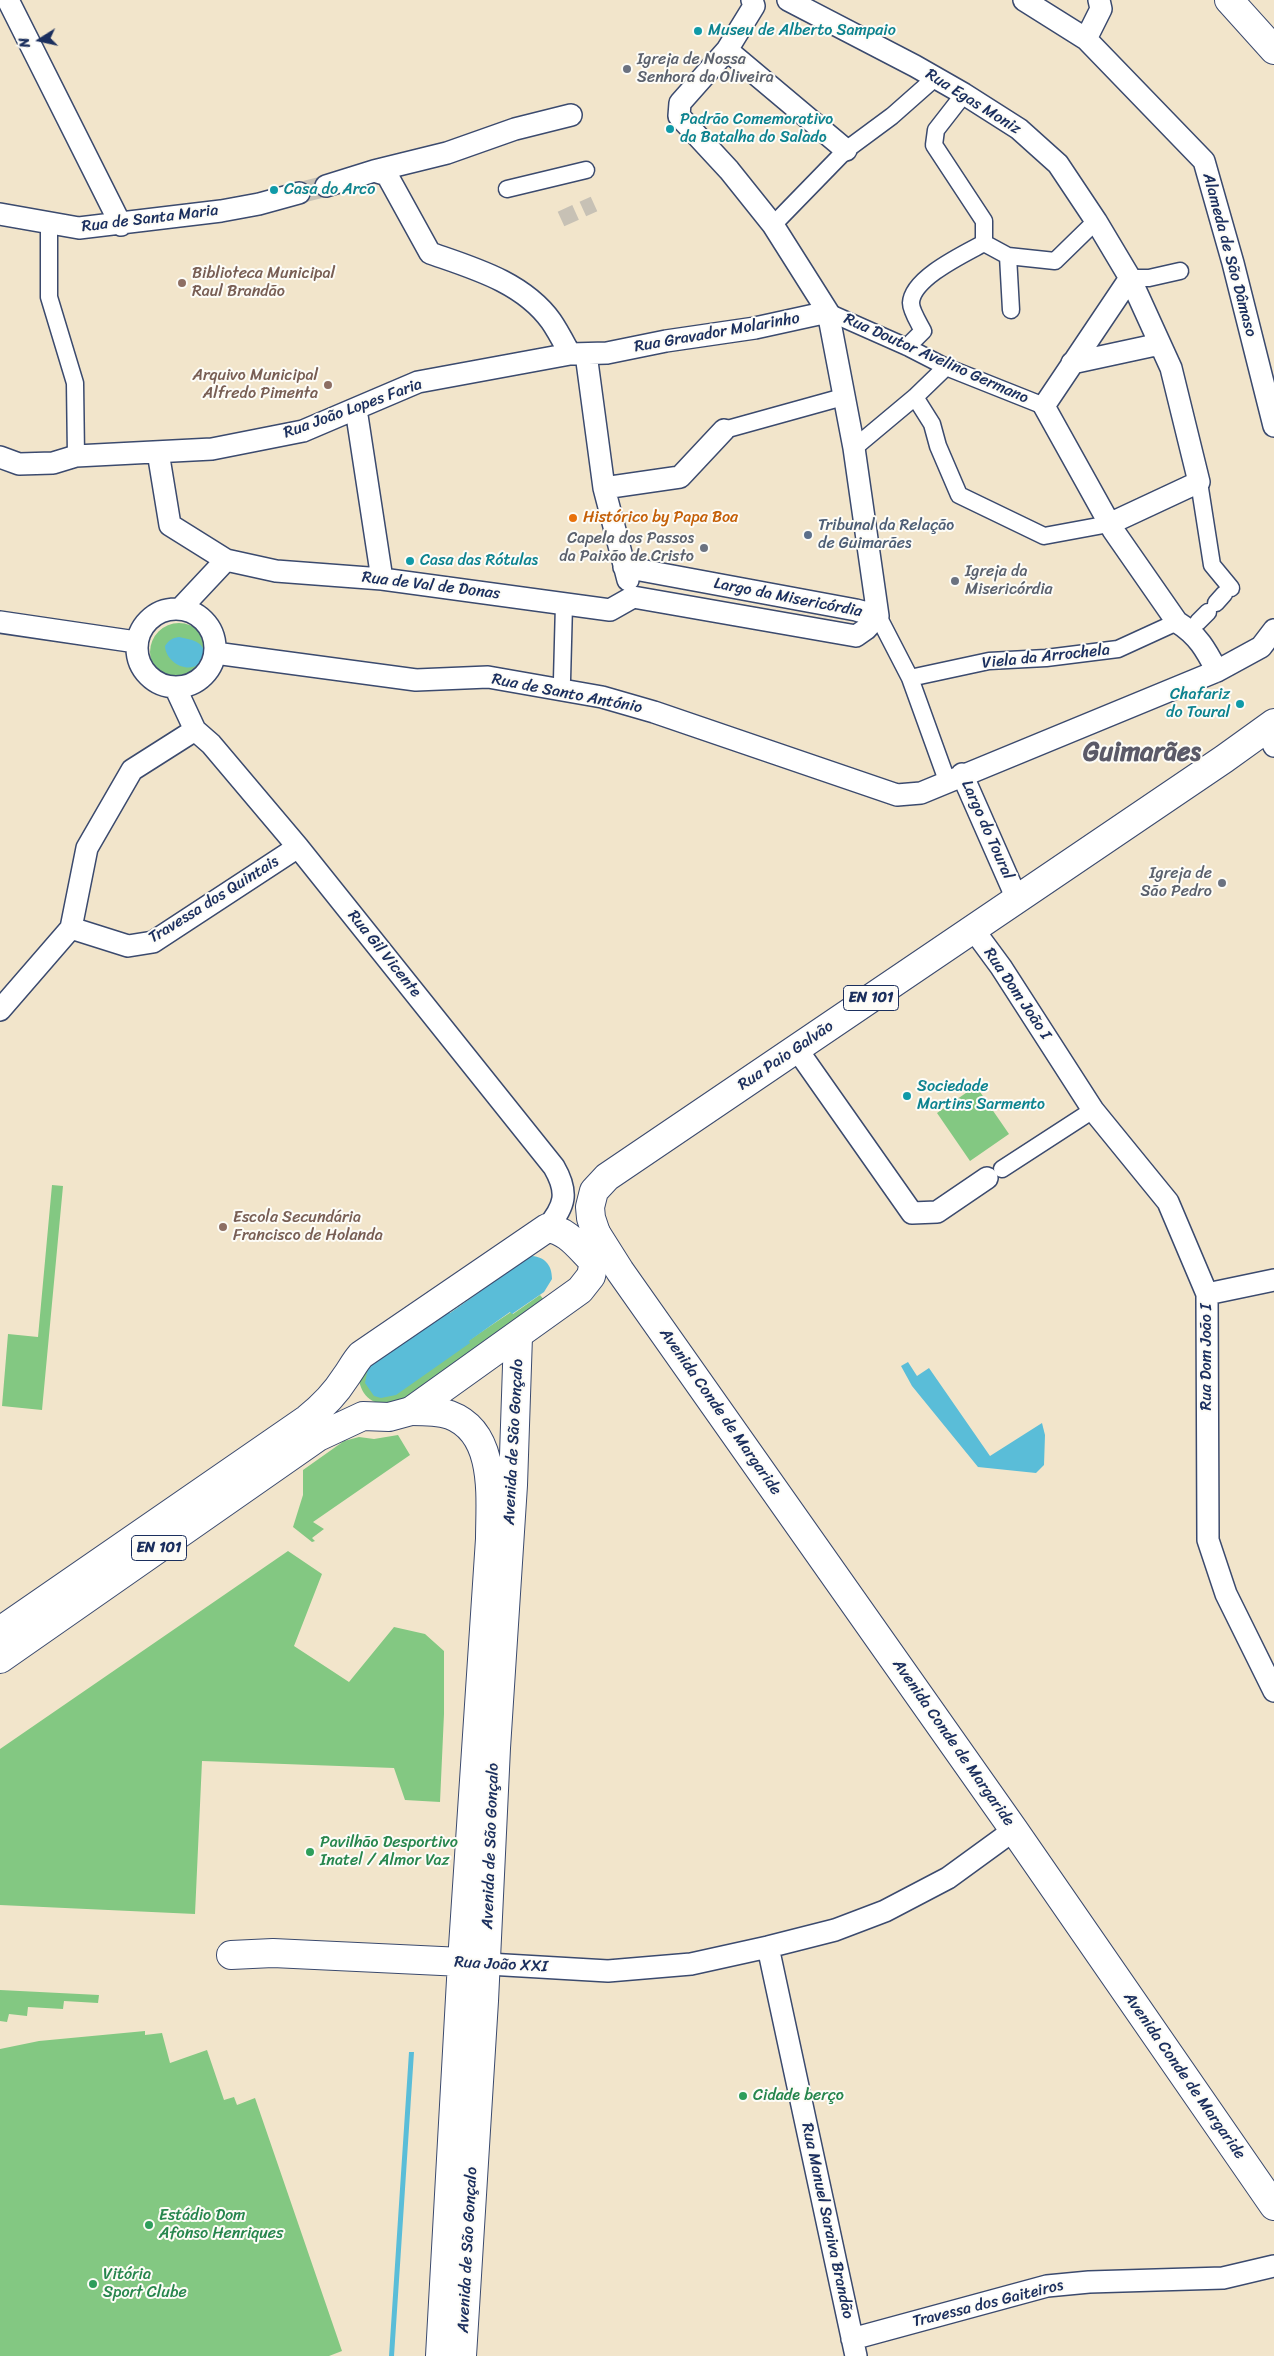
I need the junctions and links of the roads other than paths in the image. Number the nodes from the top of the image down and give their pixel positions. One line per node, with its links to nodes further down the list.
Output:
1 (8, 0): 22 (street)
2 (752, 0): 8 (street)
3 (788, 0): 10 (street, Rua Egas Moniz)
4 (1024, 0): 7 (street, Alameda de São Dâmaso)
5 (1099, 0): 7 (street)
6 (1228, 0): 9 (main road)
7 (1086, 39): 40 (street, Alameda de São Dâmaso)
8 (727, 50): 13 (street); 23 (street)
9 (1274, 50)
10 (935, 78): 11 (street, Rua Egas Moniz); 13 (street)
11 (964, 94): 20 (street, Rua Egas Moniz); 24 (street)
12 (572, 115): 15 (street)
13 (846, 150): 23 (street)
14 (586, 170): 17 (street)
15 (380, 173): 16 (street); 33 (street)
16 (326, 186)
17 (507, 189)
18 (299, 193): 22 (street, Rua de Santa Maria)
19 (0, 214): 21 (street, Rua de Santa Maria)
20 (1096, 221): 25 (street); 27 (street, Rua Egas Moniz)
21 (50, 223): 22 (street, Rua de Santa Maria); 44 (street)
22 (122, 225)
23 (773, 225): 29 (street)
24 (984, 244): 25 (street); 31 (street)
25 (1008, 256): 28 (street)
26 (1180, 272): 27 (street)
27 (1130, 278): 30 (street, Rua Egas Moniz); 34 (street)
28 (1011, 310)
29 (828, 312): 31 (street, Rua Doutor Avelino Germano); 32 (street, Rua Gravador Molarinho); 36 (street)
30 (1160, 344): 34 (street); 46 (street, Rua Egas Moniz)
31 (908, 347): 35 (street, Rua Doutor Avelino Germano)
32 (607, 353): 33 (street, Rua João Lopes Faria)
33 (578, 354): 39 (street, Rua João Lopes Faria); 47 (street)
34 (1072, 363): 38 (street)
35 (946, 367): 37 (street); 38 (street, Rua Doutor Avelino Germano)
36 (843, 397): 41 (street); 42 (street)
37 (915, 397): 42 (street); 48 (street)
38 (1044, 406): 48 (street)
39 (356, 409): 43 (street, Rua João Lopes Faria); 51 (street)
40 (1274, 426)
41 (724, 430): 47 (street)
42 (854, 448): 56 (street)
43 (158, 452): 44 (street, Rua João Lopes Faria); 49 (street, Rua de Val de Donas)
44 (76, 456): 45 (street, Rua João Lopes Faria)
45 (0, 457)
46 (1199, 482): 48 (street); 55 (street)
47 (604, 488): 50 (street)
48 (1110, 524): 55 (street)
49 (226, 560): 51 (street, Rua de Val de Donas); 54 (street)
50 (624, 567): 52 (street); 56 (street, Largo da Misericórdia)
51 (382, 579): 53 (street, Rua de Val de Donas)
52 (633, 597): 53 (street, Rua de Val de Donas); 56 (street, Largo da Misericórdia)
53 (564, 604): 63 (street)
54 (181, 608): 59 (street); 60 (street)
55 (1206, 610): 61 (street); 62 (street, Viela da Arrochela)
56 (878, 616): 62 (street)
57 (0, 622): 59 (street)
58 (1274, 630): 61 (street, Largo do Toural)
59 (136, 642): 64 (street)
60 (215, 653): 64 (street); 67 (street, Rua de Santo António)
61 (1218, 671): 67 (street, Largo do Toural)
62 (910, 678): 67 (street)
63 (562, 680)
64 (175, 687): 65 (street, Rua Gil Vicente)
65 (195, 730): 68 (street, Rua Gil Vicente); 70 (street)
66 (1271, 733): 69 (main road, Largo do Toural / EN 101)
67 (954, 774): 69 (street, Largo do Toural)
68 (298, 847): 70 (street, Travessa dos Quintais); 76 (street, Rua Gil Vicente)
69 (1017, 899): 71 (main road, Rua Paio Galvão / EN 101)
70 (71, 928): 72 (street)
71 (973, 929): 73 (main road, Rua Paio Galvão / EN 101); 74 (street, Rua Dom João I)
72 (0, 1010)
73 (796, 1048): 75 (street); 77 (main road, Rua Paio Galvão / EN 101)
74 (1093, 1110): 75 (street); 81 (street, Rua Dom João I)
75 (995, 1174)
76 (547, 1228): 78 (main road, Avenida Conde de Margaride); 83 (main road, EN 101)
77 (596, 1233): 78 (main road, EN 101); 80 (main road, Avenida Conde de Margaride)
78 (594, 1262): 80 (main road, Avenida Conde de Margaride); 82 (main road, EN 101)
79 (1274, 1280): 81 (street)
80 (629, 1283): 89 (main road, Avenida Conde de Margaride)
81 (1207, 1294): 88 (street, Rua Dom João I)
82 (518, 1336): 84 (main road, EN 101); 92 (main road, Avenida de São Gonçalo)
83 (346, 1377): 85 (main road); 86 (main road, EN 101)
84 (411, 1411): 85 (main road, EN 101); 92 (main road, Avenida de São Gonçalo)
85 (363, 1416): 87 (main road, EN 101)
86 (0, 1631)
87 (0, 1659)
88 (1274, 1691)
89 (1014, 1830): 90 (street, Rua João XXI); 93 (main road, Avenida Conde de Margaride)
90 (768, 1947): 92 (street, Rua João XXI); 95 (street, Rua Manuel Saraiva Brandão)
91 (232, 1955): 92 (main road, Rua João XXI)
92 (474, 1963): 96 (main road, Avenida de São Gonçalo); 97 (main road, Avenida de São Gonçalo)
93 (1274, 2206)
94 (1274, 2266): 95 (street, Travessa dos Gaiteiros)
95 (854, 2347)
96 (440, 2356)
97 (462, 2356)

